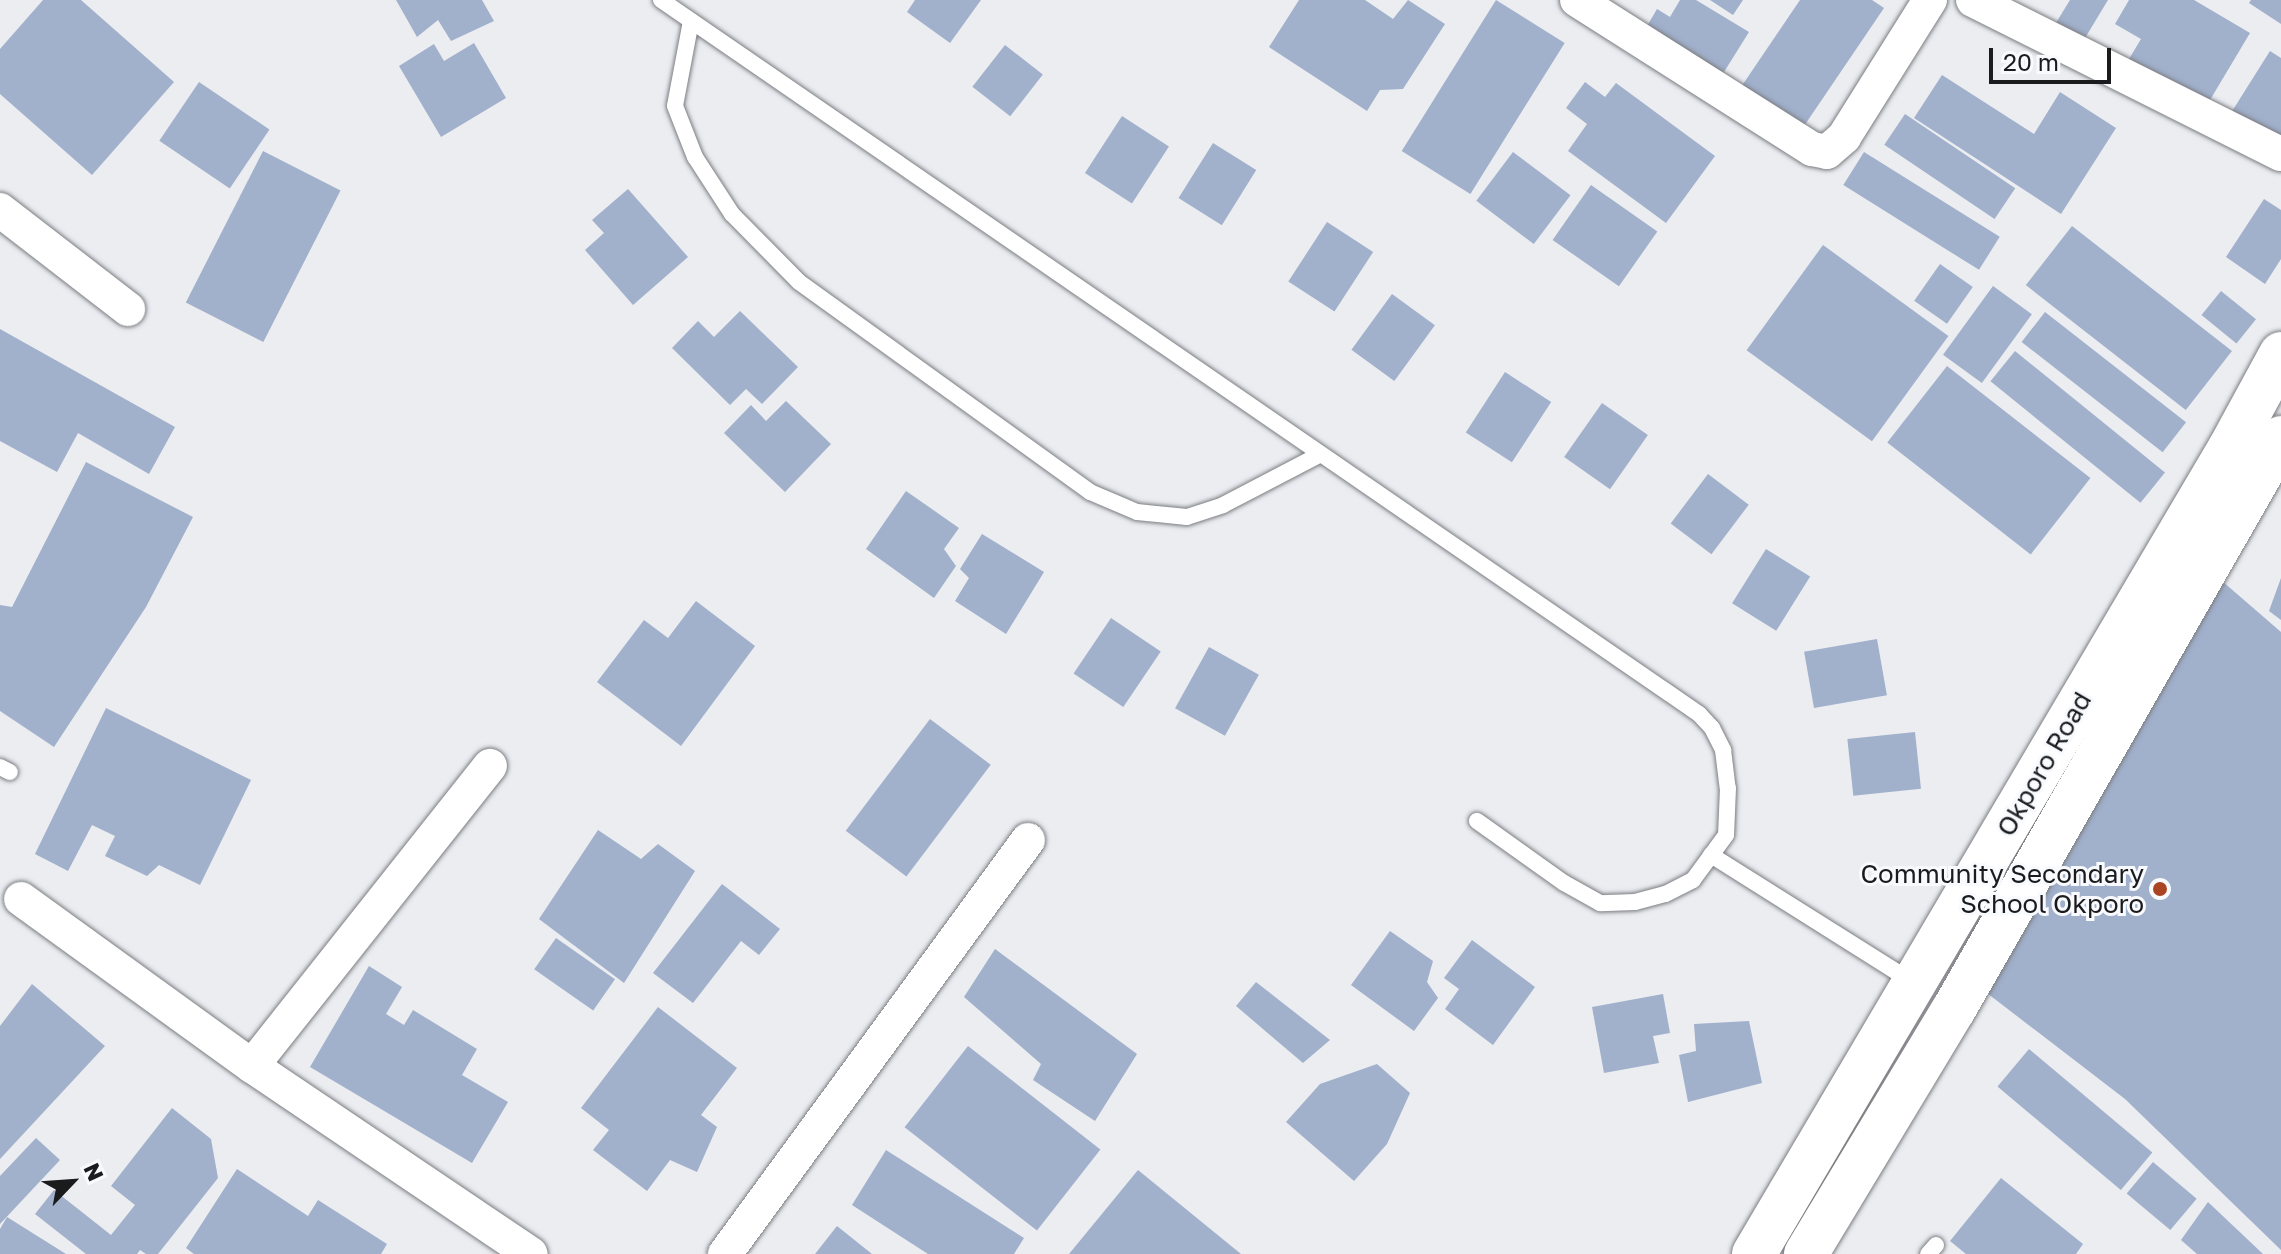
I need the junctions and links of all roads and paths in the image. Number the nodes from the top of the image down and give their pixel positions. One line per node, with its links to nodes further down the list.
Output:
1 (661, 0): 5 (lane)
2 (1577, 0): 3 (street)
3 (1930, 0)
4 (1973, 0): 6 (street)
5 (691, 21): 10 (lane); 10 (lane)
6 (2281, 154)
7 (0, 210): 8 (street)
8 (128, 309)
9 (2281, 354): 17 (main road, Okporo Road)
10 (1321, 454): 15 (lane)
11 (2275, 462): 19 (main road, Okporo Road)
12 (490, 766): 18 (street)
13 (1477, 821): 15 (lane)
14 (1028, 840): 21 (street)
15 (1711, 855): 17 (lane)
16 (21, 899): 18 (street)
17 (1915, 984): 22 (main road, Okporo Road)
18 (252, 1066): 20 (street)
19 (1817, 1249)
20 (531, 1254)
21 (725, 1254)
22 (1754, 1254)

